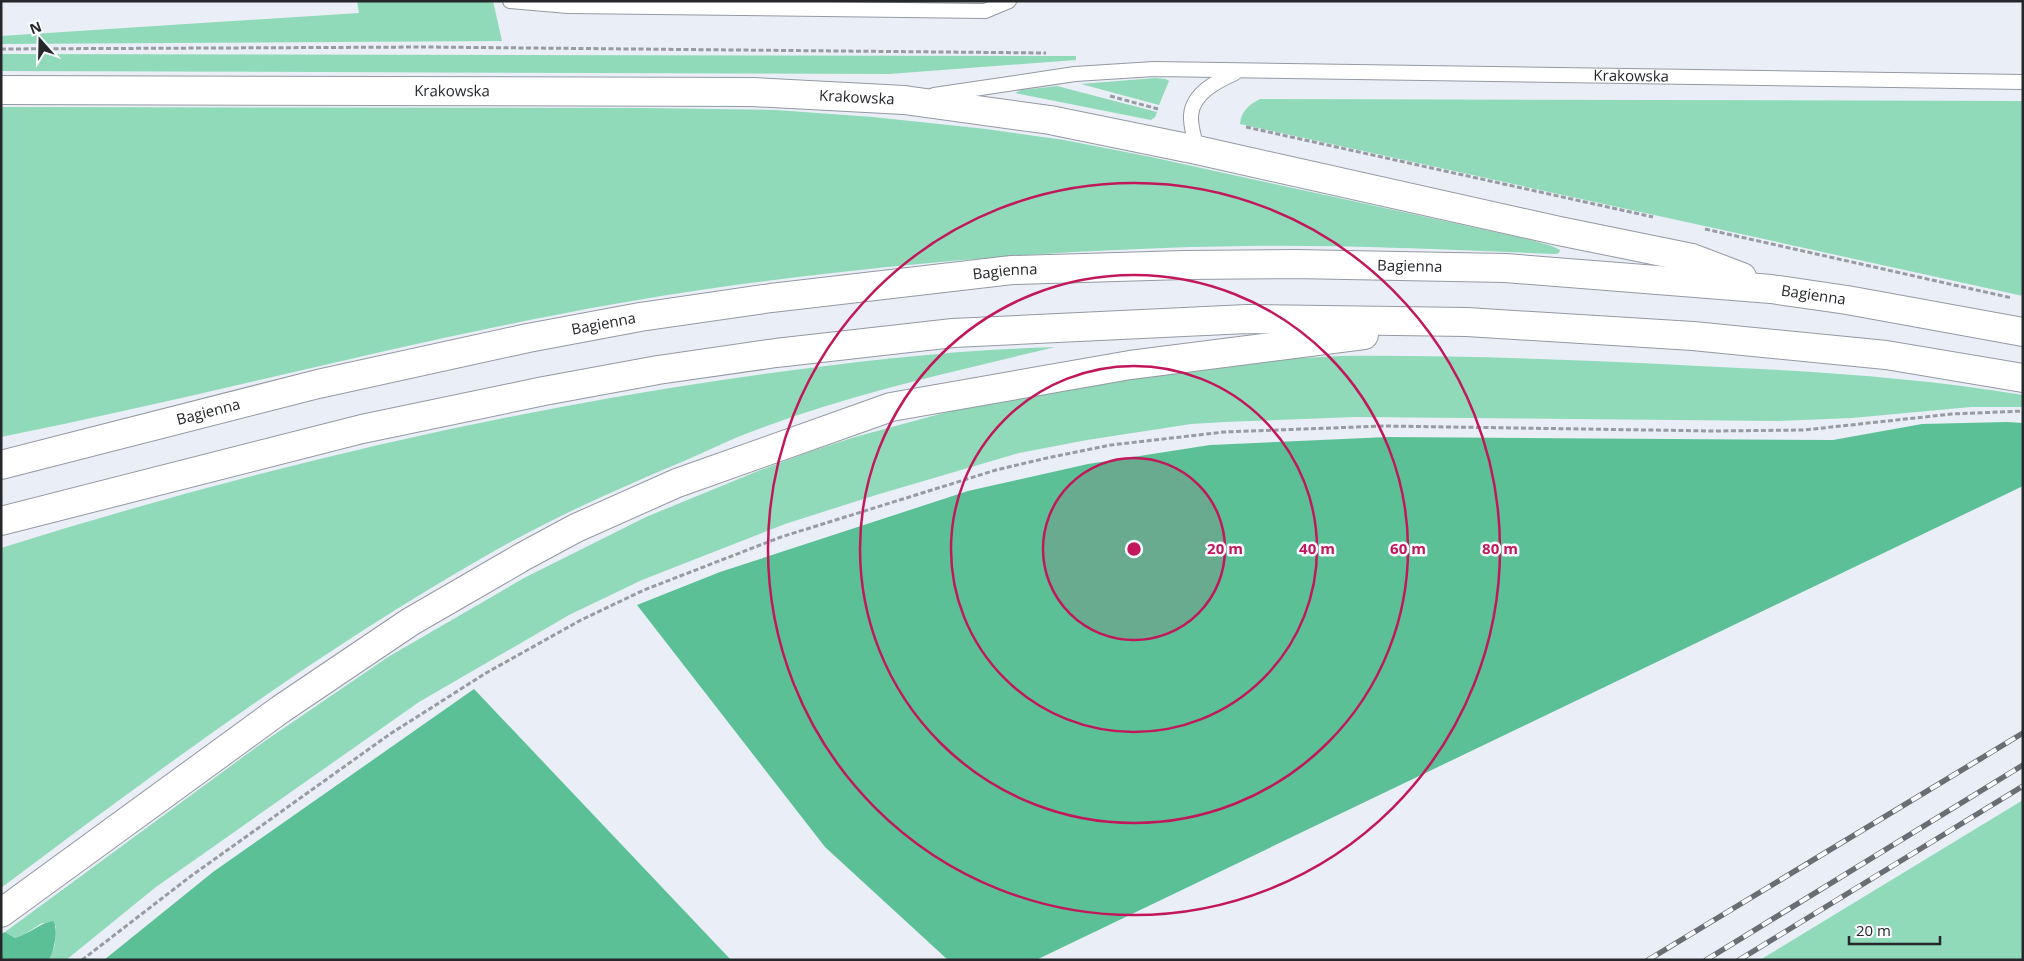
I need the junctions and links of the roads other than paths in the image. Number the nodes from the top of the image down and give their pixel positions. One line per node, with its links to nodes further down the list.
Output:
1 (510, 1): 2 (lane)
2 (1009, 1)
3 (1238, 72): 4 (lane, Krakowska); 6 (lane, Krakowska); 7 (lane)
4 (2023, 82)
5 (1, 90): 6 (main road, Krakowska)
6 (904, 100): 7 (main road, Krakowska)
7 (1197, 150): 8 (main road, Krakowska)
8 (1771, 289): 10 (main road, Bagienna); 12 (main road, Bagienna)
9 (1467, 322): 11 (main road); 13 (main road); 14 (main road)
10 (2023, 332)
11 (2023, 378)
12 (1, 465)
13 (1, 521)
14 (1, 913)

